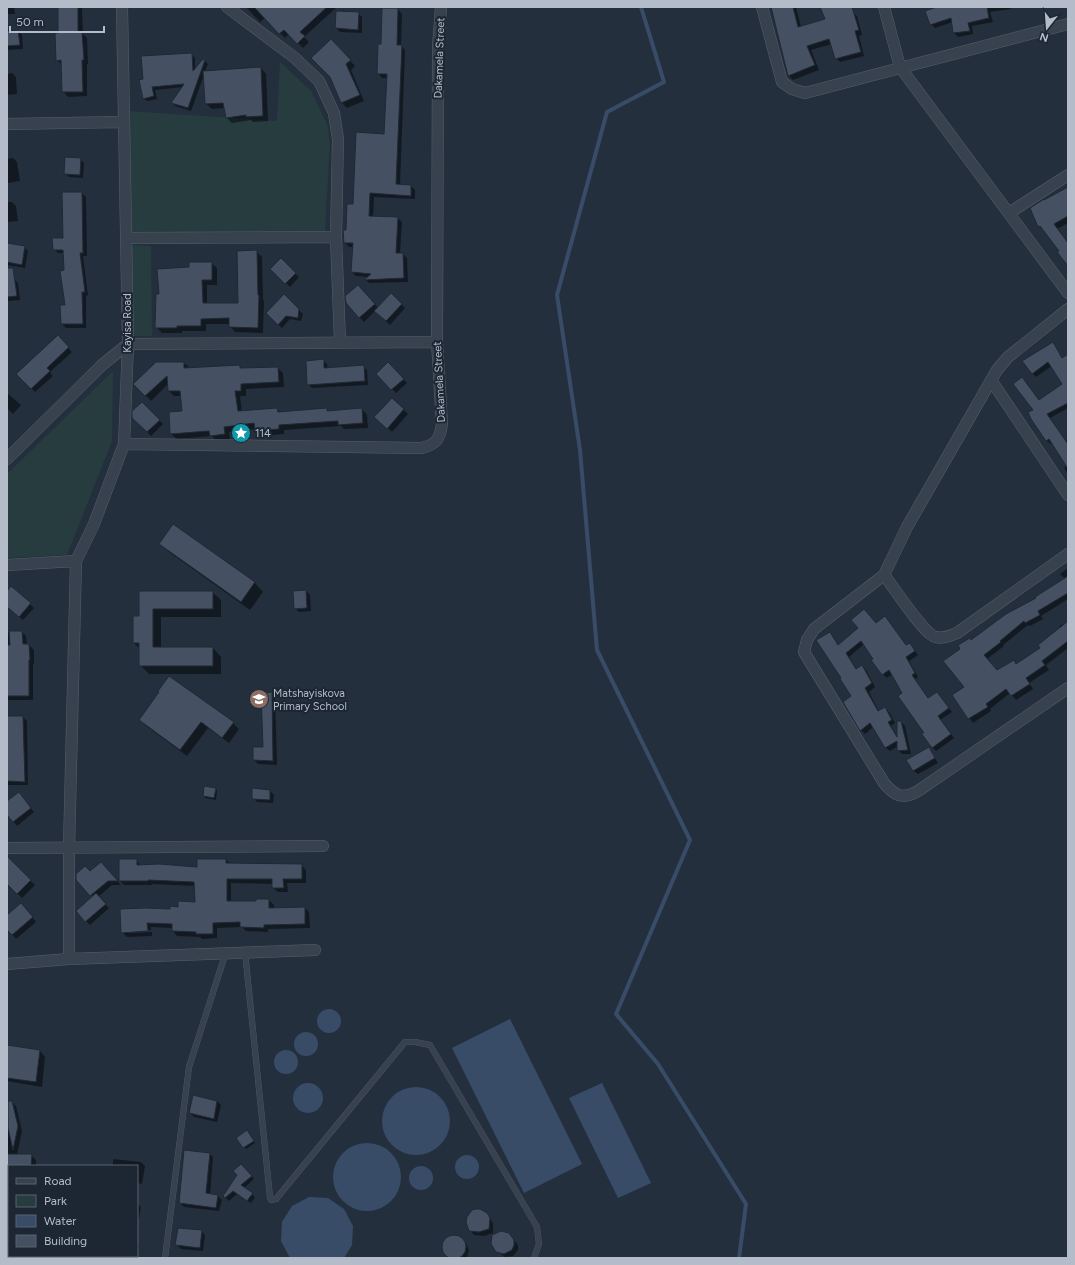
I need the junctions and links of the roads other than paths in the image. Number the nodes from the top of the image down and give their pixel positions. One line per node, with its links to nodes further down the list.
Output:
1 (122, 7): 8 (street, Kayisa Road)
2 (227, 7): 12 (street)
3 (441, 7): 17 (street, Dakamela Street)
4 (762, 7): 7 (street)
5 (884, 7): 7 (street)
6 (1068, 24): 7 (street)
7 (900, 67): 11 (street)
8 (123, 122): 9 (street); 13 (street, Kayisa Road)
9 (7, 124)
10 (1068, 175): 11 (street)
11 (1009, 213): 14 (street)
12 (336, 237): 13 (street); 16 (street)
13 (127, 238): 18 (street, Kayisa Road)
14 (1068, 293)
15 (1068, 308): 19 (street)
16 (340, 342): 17 (street); 18 (street)
17 (437, 342): 20 (street, Dakamela Street)
18 (128, 344): 20 (street, Kayisa Road); 21 (street)
19 (991, 380): 22 (street); 26 (street)
20 (124, 444): 24 (street, Kayisa Road)
21 (7, 459)
22 (1068, 495)
23 (1068, 554): 26 (street)
24 (76, 561): 25 (street); 30 (street)
25 (7, 565)
26 (884, 575): 27 (street)
27 (1068, 688)
28 (323, 846): 30 (street)
29 (7, 848): 30 (street)
30 (69, 848): 34 (street)
31 (315, 950): 33 (street)
32 (226, 952): 33 (street); 34 (street); 36 (lane)
33 (245, 952): 37 (lane)
34 (69, 959): 35 (street)
35 (7, 964)
36 (165, 1258)
37 (534, 1258)

